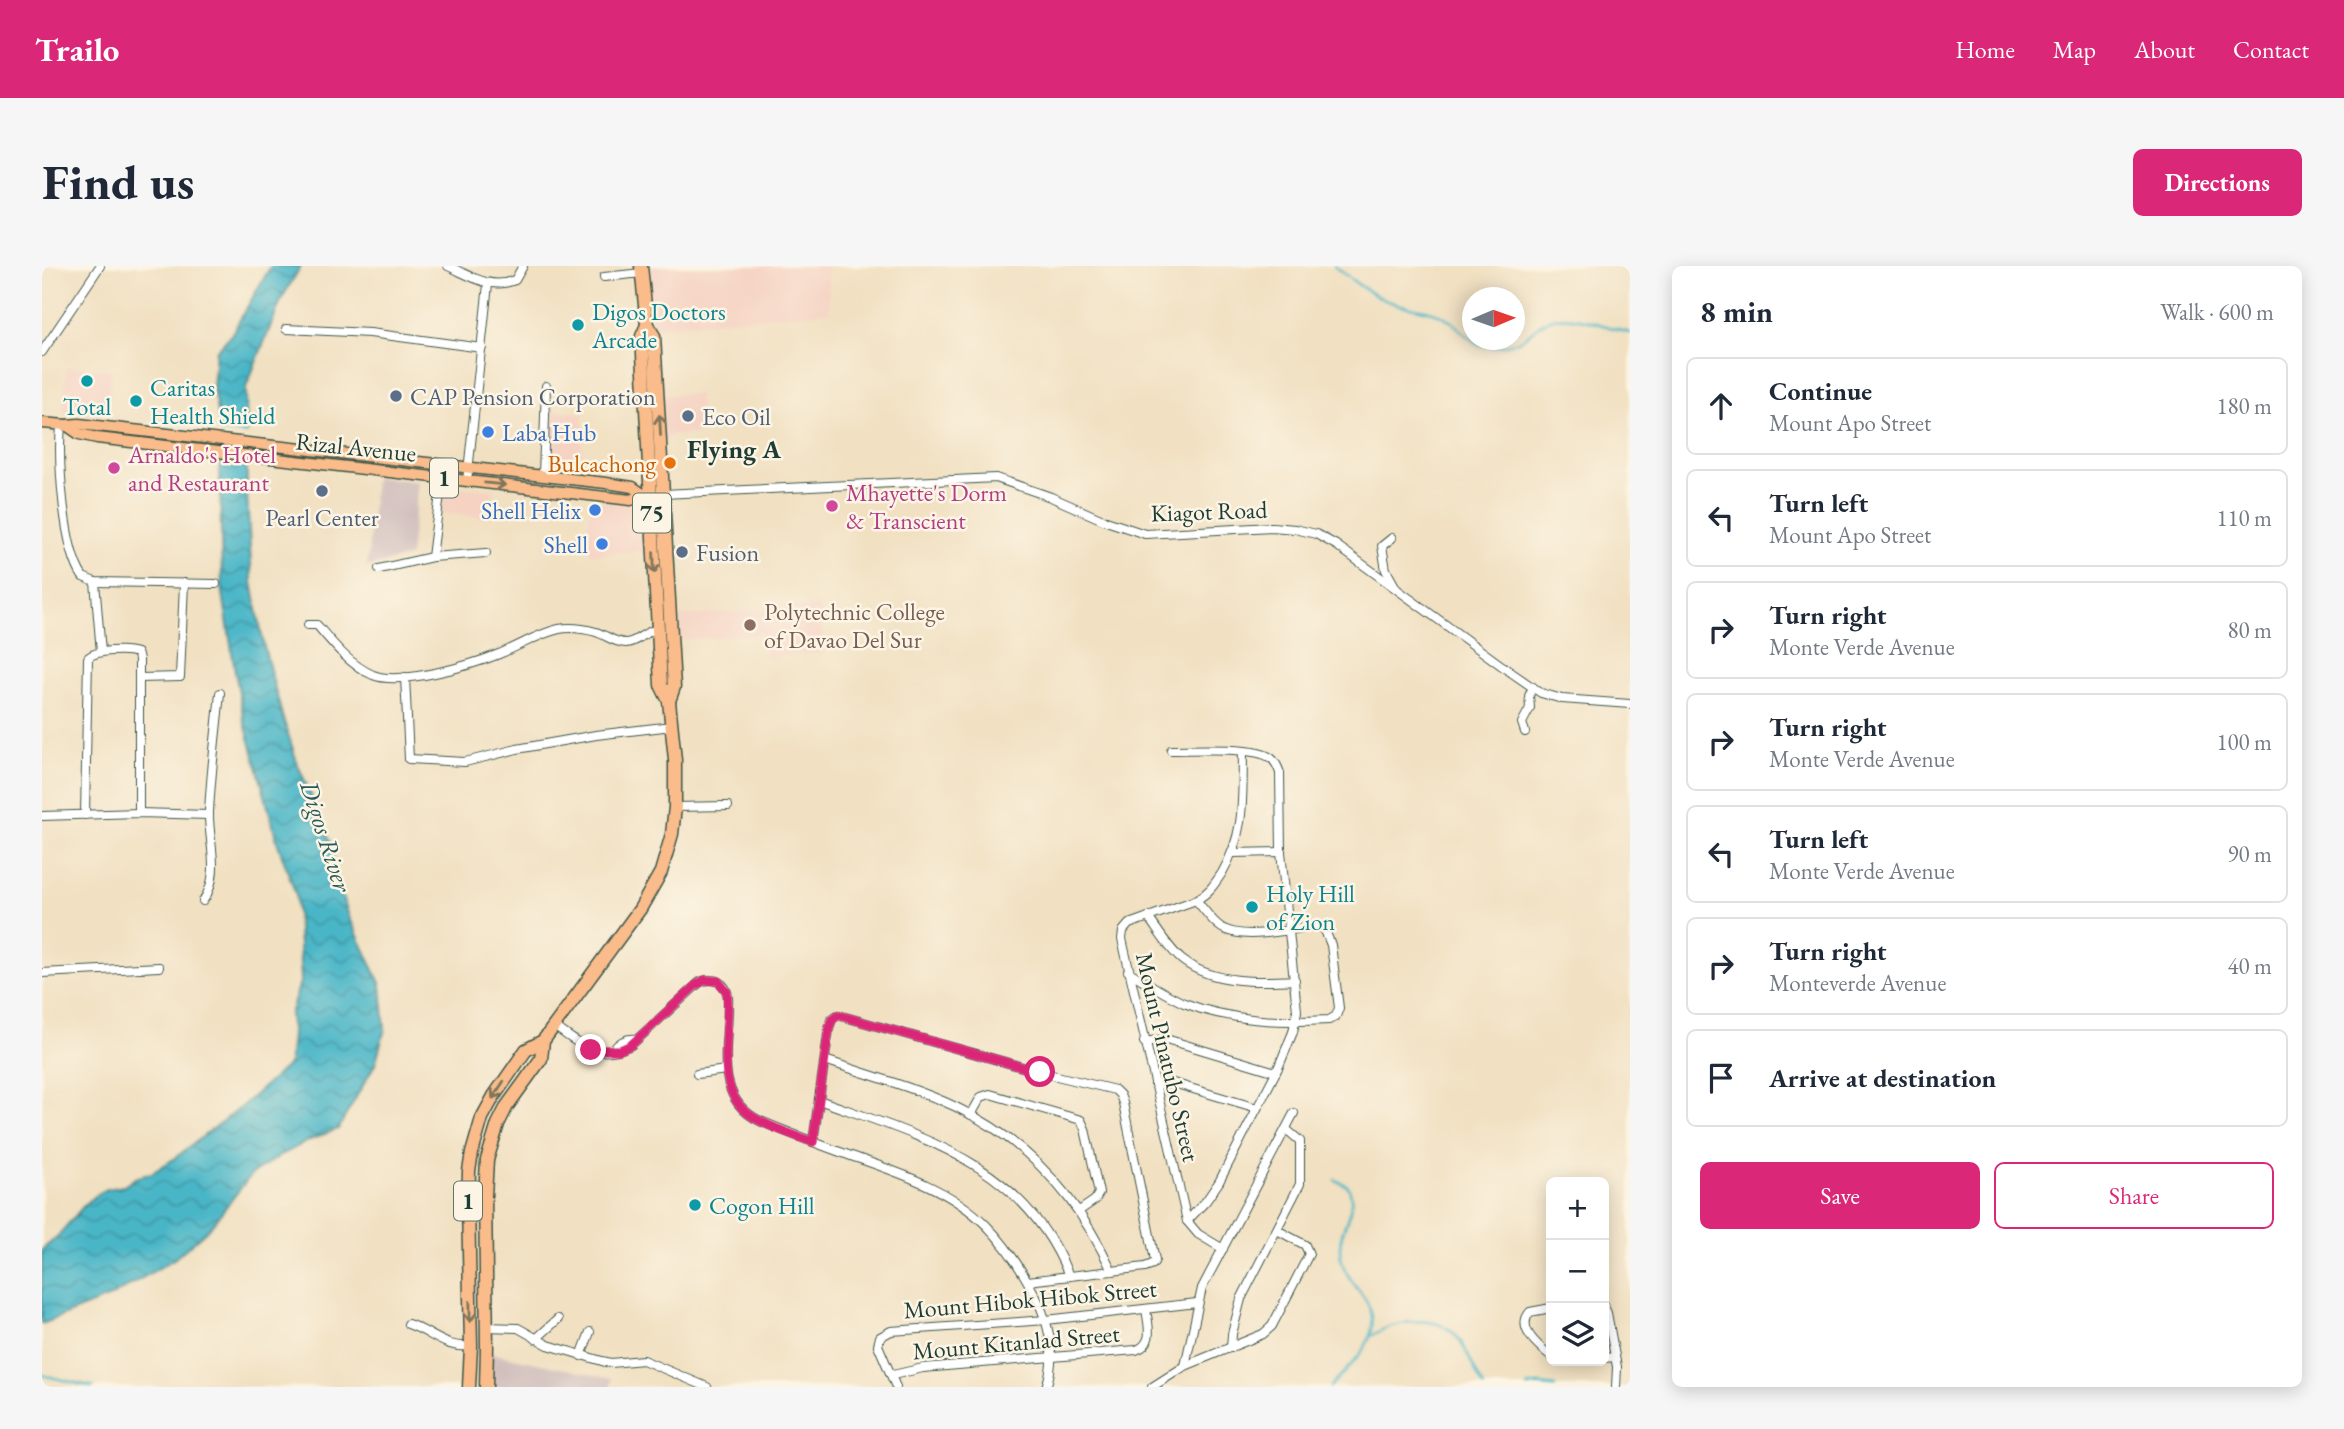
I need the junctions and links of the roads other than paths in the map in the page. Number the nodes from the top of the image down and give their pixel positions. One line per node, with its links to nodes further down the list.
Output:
1 (100, 266): 10 (street)
2 (448, 266): 4 (street)
3 (523, 266): 7 (street)
4 (466, 269): 7 (street)
5 (642, 270): 6 (street); 20 (highway, 75)
6 (604, 277)
7 (488, 285): 9 (street)
8 (286, 329): 9 (street)
9 (482, 348): 16 (street)
10 (42, 352)
11 (546, 386): 17 (street)
12 (42, 423): 13 (main road, Rizal Avenue / 1)
13 (63, 425): 14 (main road, Rizal Avenue / 1); 15 (main road, Rizal Avenue / 1); 25 (street)
14 (235, 441): 15 (main road); 16 (main road, Rizal Avenue / 1)
15 (233, 454): 18 (main road, Rizal Avenue / 1)
16 (469, 468): 17 (main road, Rizal Avenue / 1); 19 (street)
17 (543, 476): 20 (main road, Rizal Avenue / 1)
18 (442, 478): 19 (main road, Rizal Avenue / 1); 23 (street)
19 (467, 481): 20 (main road, Rizal Avenue / 1, one-way to 20)
20 (653, 494): 28 (street, Kiagot Road); 30 (highway, 1)
21 (1392, 538): 28 (street)
22 (486, 554): 23 (street)
23 (432, 557): 24 (street)
24 (379, 569)
25 (96, 582): 26 (street); 31 (street)
26 (184, 583): 27 (street); 33 (street)
27 (216, 584)
28 (1397, 591): 34 (street, Kiagot Road)
29 (308, 625): 32 (street)
30 (664, 629): 32 (street); 37 (highway, 1)
31 (101, 652): 33 (street); 44 (street)
32 (405, 677): 37 (street)
33 (139, 678): 43 (street)
34 (1532, 687): 36 (street, Kiagot Road); 38 (street)
35 (220, 693): 45 (street)
36 (1630, 704)
37 (672, 726): 42 (highway, 1)
38 (1524, 732)
39 (1171, 750): 40 (street)
40 (1243, 751): 47 (street); 48 (street, Mount Pinatubo Street)
41 (728, 806): 42 (street)
42 (675, 807): 58 (highway, 1)
43 (139, 813): 44 (street); 45 (street)
44 (85, 815): 46 (street)
45 (209, 815): 50 (street)
46 (42, 816)
47 (1281, 852): 48 (street); 52 (street)
48 (1233, 853): 49 (street, Mount Pinatubo Street)
49 (1196, 900): 51 (street, Mount Pinatubo Street); 52 (street)
50 (203, 901)
51 (1149, 917): 54 (street, Mount Pinatubo Street); 56 (street)
52 (1289, 929): 56 (street); 57 (street)
53 (159, 967): 55 (street)
54 (1128, 971): 57 (street); 60 (street, Mount Pinatubo Street)
55 (42, 972)
56 (1295, 981): 57 (street)
57 (1296, 1022): 63 (street)
58 (554, 1026): 59 (highway, 1); 62 (street)
59 (543, 1041): 86 (highway, 1); 89 (highway, 1, one-way to 89)
60 (1144, 1042): 63 (street); 65 (street, Mount Pinatubo Street)
61 (825, 1060): 66 (street); 69 (street); 76 (street)
62 (726, 1070): 64 (street); 71 (street)
63 (1276, 1072): 67 (street)
64 (697, 1074)
65 (1155, 1084): 67 (street); 73 (street, Mount Pinatubo Street)
66 (819, 1100): 71 (street); 77 (street)
67 (1258, 1108): 73 (street)
68 (1294, 1113): 70 (street)
69 (971, 1115): 72 (street); 72 (street)
70 (1286, 1129): 74 (street); 75 (street)
71 (813, 1142): 78 (street)
72 (1079, 1211): 76 (street)
73 (1187, 1221): 75 (street)
74 (1277, 1230): 90 (street); 90 (street)
75 (1223, 1249): 79 (street)
76 (1112, 1271): 77 (street)
77 (1069, 1276): 78 (street)
78 (1028, 1281): 83 (street)
79 (1197, 1303): 80 (street, Mount Hibok Hibok Street); 96 (street)
80 (1146, 1308): 83 (street, Mount Hibok Hibok Street); 93 (street, Mount Kitanlad Street)
81 (1546, 1309): 91 (street)
82 (558, 1319): 88 (street)
83 (1046, 1320): 93 (street); 97 (street, Mount Hibok Hibok Street)
84 (408, 1324): 89 (street)
85 (1609, 1324): 94 (street)
86 (487, 1326): 88 (street); 99 (highway, 1)
87 (590, 1332): 92 (street)
88 (537, 1339): 92 (street)
89 (471, 1346): 98 (highway, 1)
90 (1231, 1348): 96 (street)
91 (1546, 1351)
92 (581, 1356): 100 (street)
93 (1051, 1357): 97 (street, Mount Kitanlad Street); 102 (street)
94 (1615, 1357): 95 (street); 104 (street)
95 (1609, 1358)
96 (1185, 1366): 103 (street)
97 (893, 1375): 101 (street, Mount Hibok Hibok Street)
98 (469, 1387)
99 (486, 1387)
100 (707, 1387)
101 (896, 1387)
102 (1046, 1387)
103 (1152, 1387)
104 (1616, 1387)

